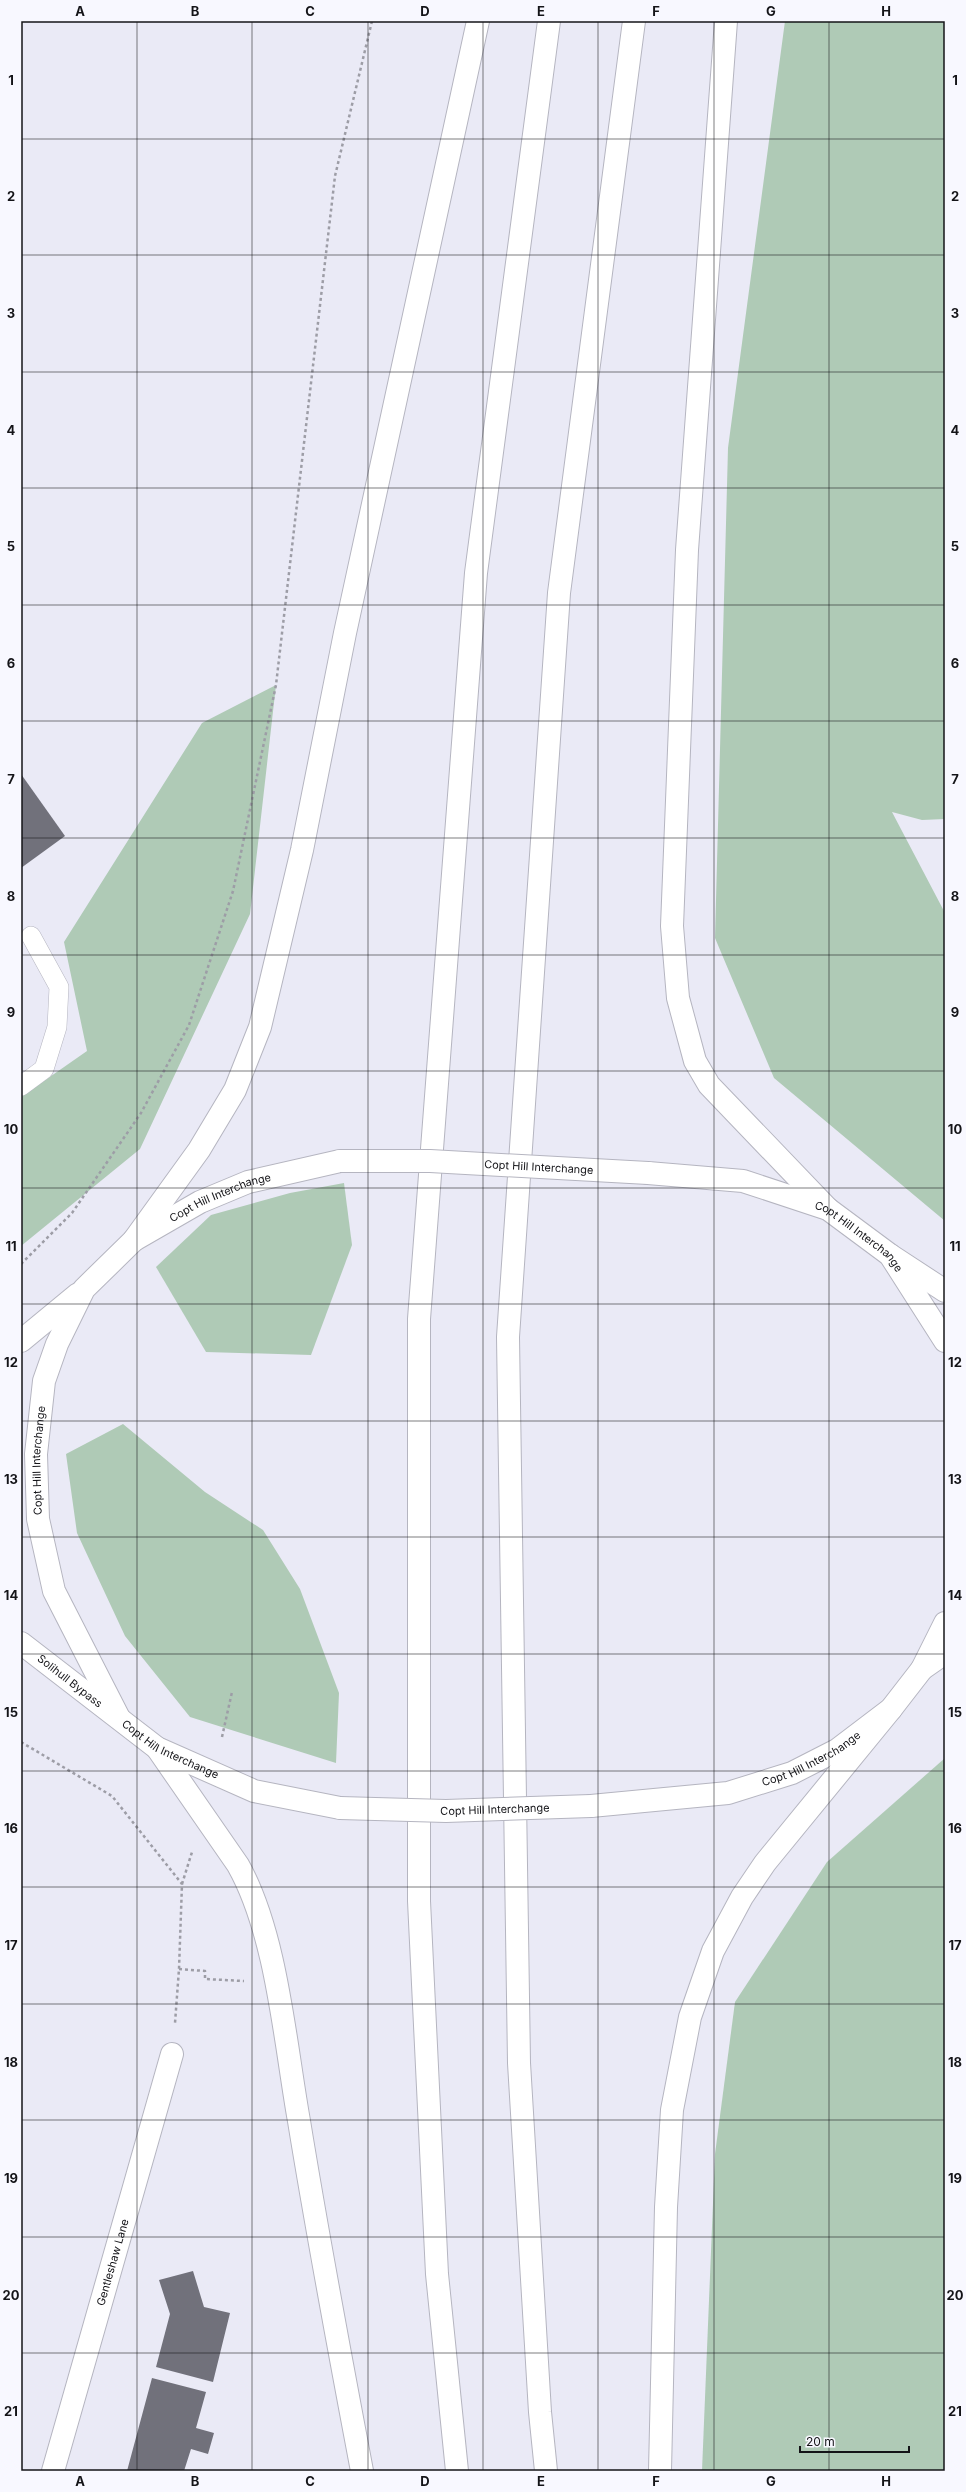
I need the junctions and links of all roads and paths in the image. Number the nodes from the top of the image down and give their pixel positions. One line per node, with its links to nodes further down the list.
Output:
1 (372, 21): 11 (path)
2 (478, 21): 9 (main road)
3 (549, 21): 33 (main road)
4 (634, 21): 34 (main road)
5 (726, 21): 8 (main road)
6 (31, 936): 7 (lane)
7 (21, 1086)
8 (828, 1209): 9 (main road, Copt Hill Interchange, bridge); 10 (main road, Copt Hill Interchange)
9 (134, 1240): 12 (main road, Copt Hill Interchange)
10 (890, 1255): 13 (main road); 14 (main road, Copt Hill Interchange)
11 (21, 1264)
12 (84, 1289): 15 (main road); 22 (main road, Copt Hill Interchange)
13 (945, 1291)
14 (945, 1341)
15 (21, 1342)
16 (945, 1623): 19 (main road, Copt Hill Interchange)
17 (21, 1643): 22 (main road, Solihull Bypass)
18 (945, 1653): 19 (main road)
19 (922, 1669): 21 (main road, Copt Hill Interchange)
20 (232, 1692): 23 (path)
21 (892, 1709): 25 (main road, Copt Hill Interchange, bridge); 35 (main road)
22 (119, 1718): 25 (main road, Copt Hill Interchange)
23 (222, 1737)
24 (21, 1742): 27 (path)
25 (156, 1748): 32 (main road)
26 (194, 1846): 27 (path)
27 (182, 1884): 28 (path)
28 (180, 1969): 29 (path); 30 (path)
29 (231, 1982)
30 (172, 2054): 31 (main road, Gentleshaw Lane)
31 (53, 2471)
32 (362, 2471)
33 (457, 2471)
34 (546, 2471)
35 (660, 2471)

